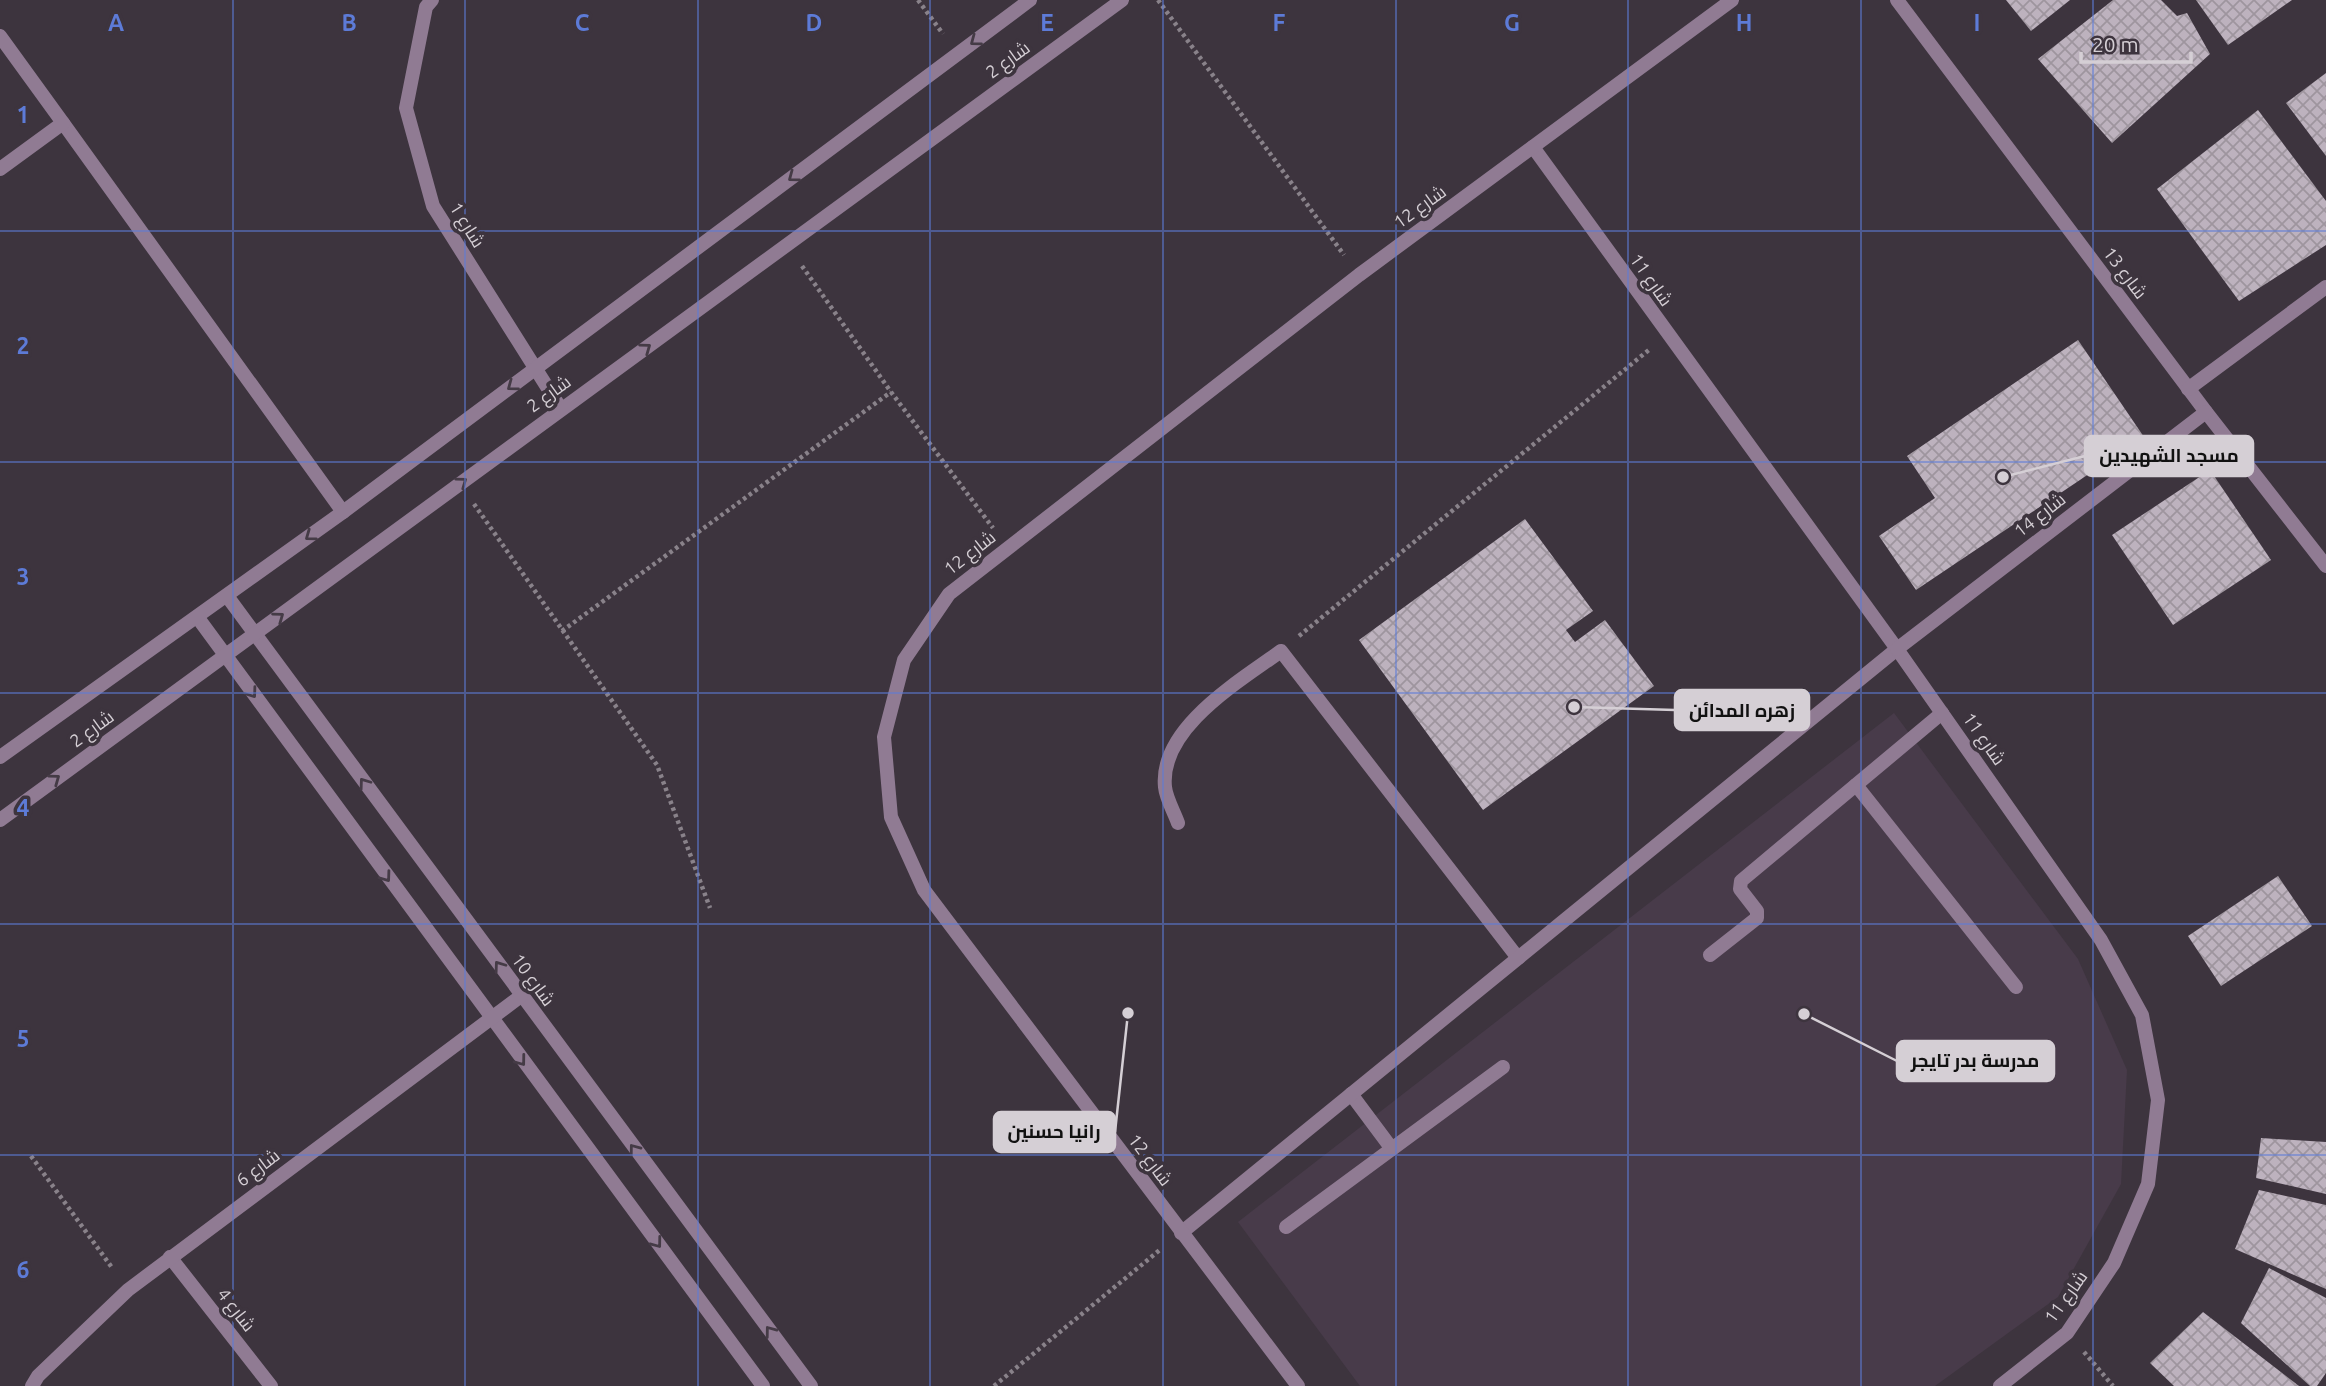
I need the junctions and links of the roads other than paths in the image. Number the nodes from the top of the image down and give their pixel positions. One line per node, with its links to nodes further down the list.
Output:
1 (432, 0): 11 (street, شارع 1)
2 (1030, 0): 11 (street, شارع 2, one-way to 11)
3 (1122, 0): 13 (street, شارع 2, one-way to 3)
4 (1732, 0): 8 (street, شارع 12)
5 (1897, 0): 12 (street, شارع 13)
6 (0, 36): 7 (street)
7 (63, 123): 9 (street); 15 (street)
8 (1533, 147): 20 (street, شارع 11); 36 (street, شارع 12)
9 (0, 169)
10 (2326, 287): 12 (street)
11 (535, 369): 13 (street, شارع 1); 15 (street, شارع 2, one-way to 15)
12 (2188, 389): 14 (street, شارع 13)
13 (561, 409): 19 (street, شارع 2, one-way to 13)
14 (2206, 412): 16 (street, شارع 13); 20 (street, شارع 14)
15 (343, 512): 17 (street, شارع 2, one-way to 17)
16 (2326, 566)
17 (227, 596): 18 (street, شارع 2); 19 (street, شارع 10)
18 (198, 618): 21 (street); 23 (street, شارع 2)
19 (255, 634): 21 (street, شارع 2); 30 (street, شارع 10, one-way to 19)
20 (1897, 649): 22 (street, شارع 11); 28 (street, شارع 14)
21 (224, 655): 25 (street, شارع 2, one-way to 21); 31 (street, one-way to 31)
22 (1942, 713): 24 (street); 43 (street, شارع 11)
23 (0, 757)
24 (1856, 785): 27 (street); 29 (street)
25 (0, 820)
26 (1178, 823): 28 (street)
27 (1710, 955)
28 (1518, 958): 33 (street, شارع 14)
29 (2016, 987)
30 (521, 996): 31 (street, شارع 6); 41 (street, شارع 10, one-way to 30)
31 (490, 1019): 37 (street, شارع 6); 40 (street, one-way to 40)
32 (1503, 1067): 34 (street)
33 (1351, 1094): 34 (street); 36 (street, شارع 14)
34 (1392, 1149): 35 (street)
35 (1286, 1227)
36 (1181, 1233): 42 (street, شارع 12)
37 (170, 1257): 38 (street, شارع 6); 39 (street, شارع 4)
38 (32, 1386)
39 (271, 1386)
40 (763, 1386)
41 (811, 1386)
42 (1298, 1386)
43 (2000, 1386)

